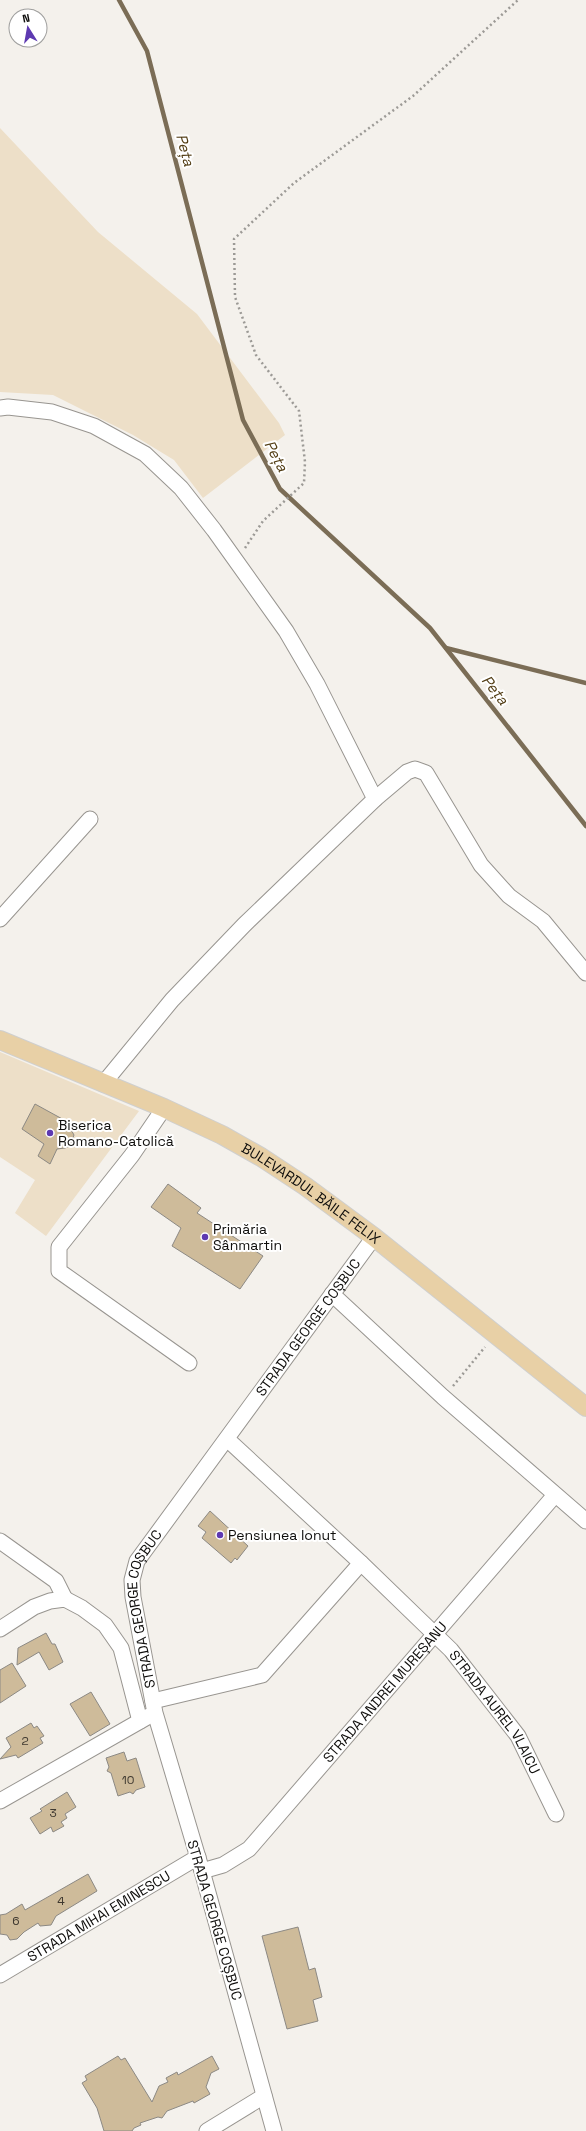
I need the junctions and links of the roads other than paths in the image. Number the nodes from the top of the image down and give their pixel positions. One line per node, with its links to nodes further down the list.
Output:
1 (0, 408): 2 (street)
2 (375, 799): 5 (street); 7 (street)
3 (90, 820): 4 (street)
4 (0, 919)
5 (586, 973)
6 (0, 1040): 7 (main road, BULEVARDUL BĂILE FELIX)
7 (103, 1084): 8 (main road, BULEVARDUL BĂILE FELIX)
8 (164, 1108): 9 (main road, BULEVARDUL BĂILE FELIX); 11 (street)
9 (374, 1237): 10 (street, STRADA GEORGE COȘBUC); 12 (main road, BULEVARDUL BĂILE FELIX)
10 (332, 1294): 13 (street, STRADA GEORGE COȘBUC); 14 (street)
11 (189, 1363)
12 (586, 1407)
13 (227, 1439): 17 (street, STRADA AUREL VLAICU); 21 (street, STRADA GEORGE COȘBUC)
14 (555, 1495): 15 (street); 20 (street, STRADA ANDREI MUREȘANU)
15 (586, 1522)
16 (0, 1541): 18 (street)
17 (361, 1563): 20 (street, STRADA AUREL VLAICU); 21 (street)
18 (65, 1599): 19 (street); 22 (street)
19 (0, 1629)
20 (436, 1634): 24 (street, STRADA AUREL VLAICU); 25 (street, STRADA ANDREI MUREȘANU)
21 (154, 1707): 22 (street); 25 (street, STRADA GEORGE COȘBUC)
22 (140, 1721): 23 (street)
23 (0, 1801)
24 (556, 1814)
25 (200, 1864): 26 (street, STRADA MIHAI EMINESCU); 27 (street, STRADA GEORGE COȘBUC)
26 (0, 1975)
27 (264, 2096): 28 (street); 29 (street, STRADA GEORGE COȘBUC)
28 (207, 2131)
29 (274, 2131)

